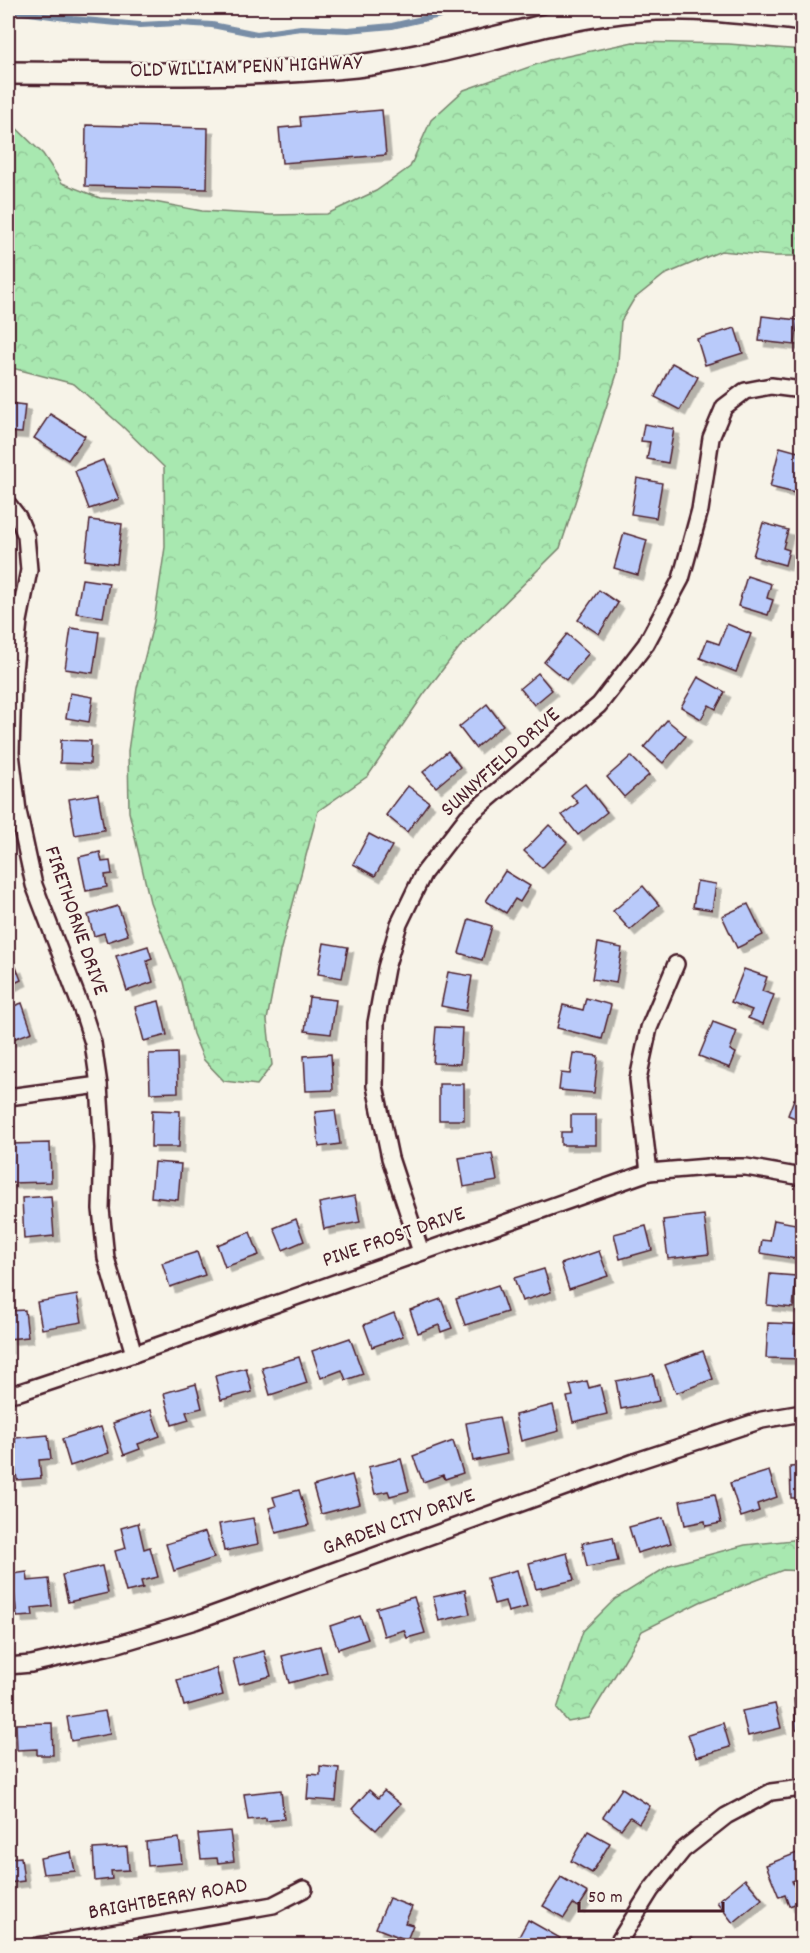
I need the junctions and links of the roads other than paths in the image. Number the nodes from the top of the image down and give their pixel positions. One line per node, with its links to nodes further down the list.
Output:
1 (802, 20): 2 (main road, OLD WILLIAM PENN HIGHWAY)
2 (8, 73)
3 (802, 390): 10 (street, SUNNYFIELD DRIVE)
4 (8, 504): 6 (street, FIRETHORNE DRIVE)
5 (676, 964): 8 (street)
6 (99, 1085): 7 (street); 11 (street, FIRETHORNE DRIVE)
7 (8, 1097)
8 (649, 1173): 9 (street, PINE FROST DRIVE); 10 (street, PINE FROST DRIVE)
9 (802, 1177)
10 (421, 1252): 11 (street, PINE FROST DRIVE)
11 (134, 1354): 12 (street, PINE FROST DRIVE)
12 (8, 1394)
13 (802, 1413): 14 (street, GARDEN CITY DRIVE)
14 (8, 1666)
15 (802, 1788): 18 (street)
16 (304, 1889): 17 (street, BRIGHTBERRY ROAD)
17 (37, 1946)
18 (616, 1946)

